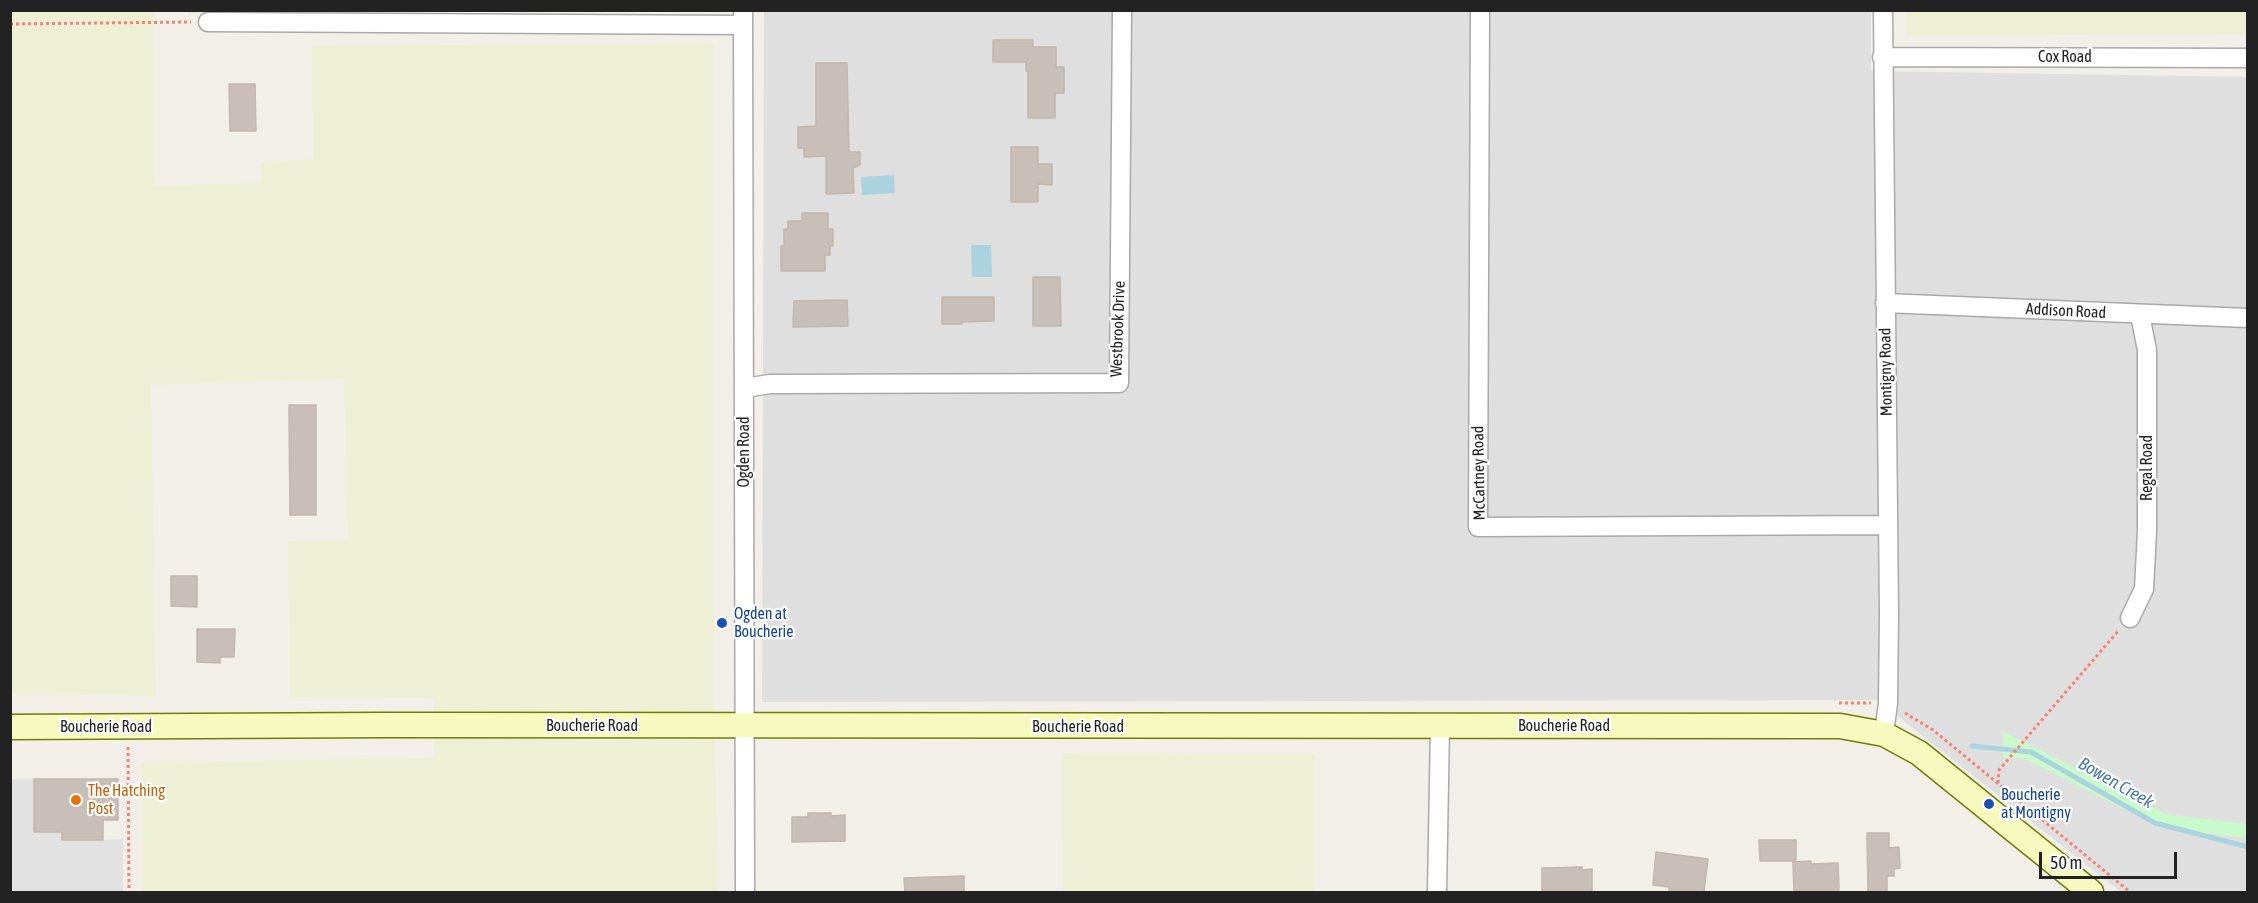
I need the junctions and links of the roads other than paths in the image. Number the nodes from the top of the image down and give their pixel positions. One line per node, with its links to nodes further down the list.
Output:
1 (1122, 10): 12 (street, Westbrook Drive)
2 (1480, 10): 13 (street, McCartney Road)
3 (1883, 10): 7 (street, Montigny Road)
4 (359, 17): 5 (street); 6 (street)
5 (743, 18): 12 (street, Ogden Road)
6 (208, 22)
7 (1882, 57): 8 (street, Cox Road); 9 (street, Montigny Road)
8 (2247, 58)
9 (1885, 303): 10 (street, Addison Road); 13 (street, Montigny Road)
10 (2140, 315): 11 (street, Addison Road); 14 (street, Regal Road)
11 (2247, 318)
12 (745, 388): 15 (street, Ogden Road)
13 (1888, 525): 18 (street, Montigny Road)
14 (2130, 618)
15 (743, 726): 16 (main road, Boucherie Road); 17 (main road, Boucherie Road); 19 (street, Ogden Road)
16 (10, 727)
17 (1440, 727): 18 (main road, Boucherie Road); 20 (street)
18 (1884, 734): 21 (main road, Boucherie Road)
19 (745, 892)
20 (1437, 892)
21 (2091, 892)

